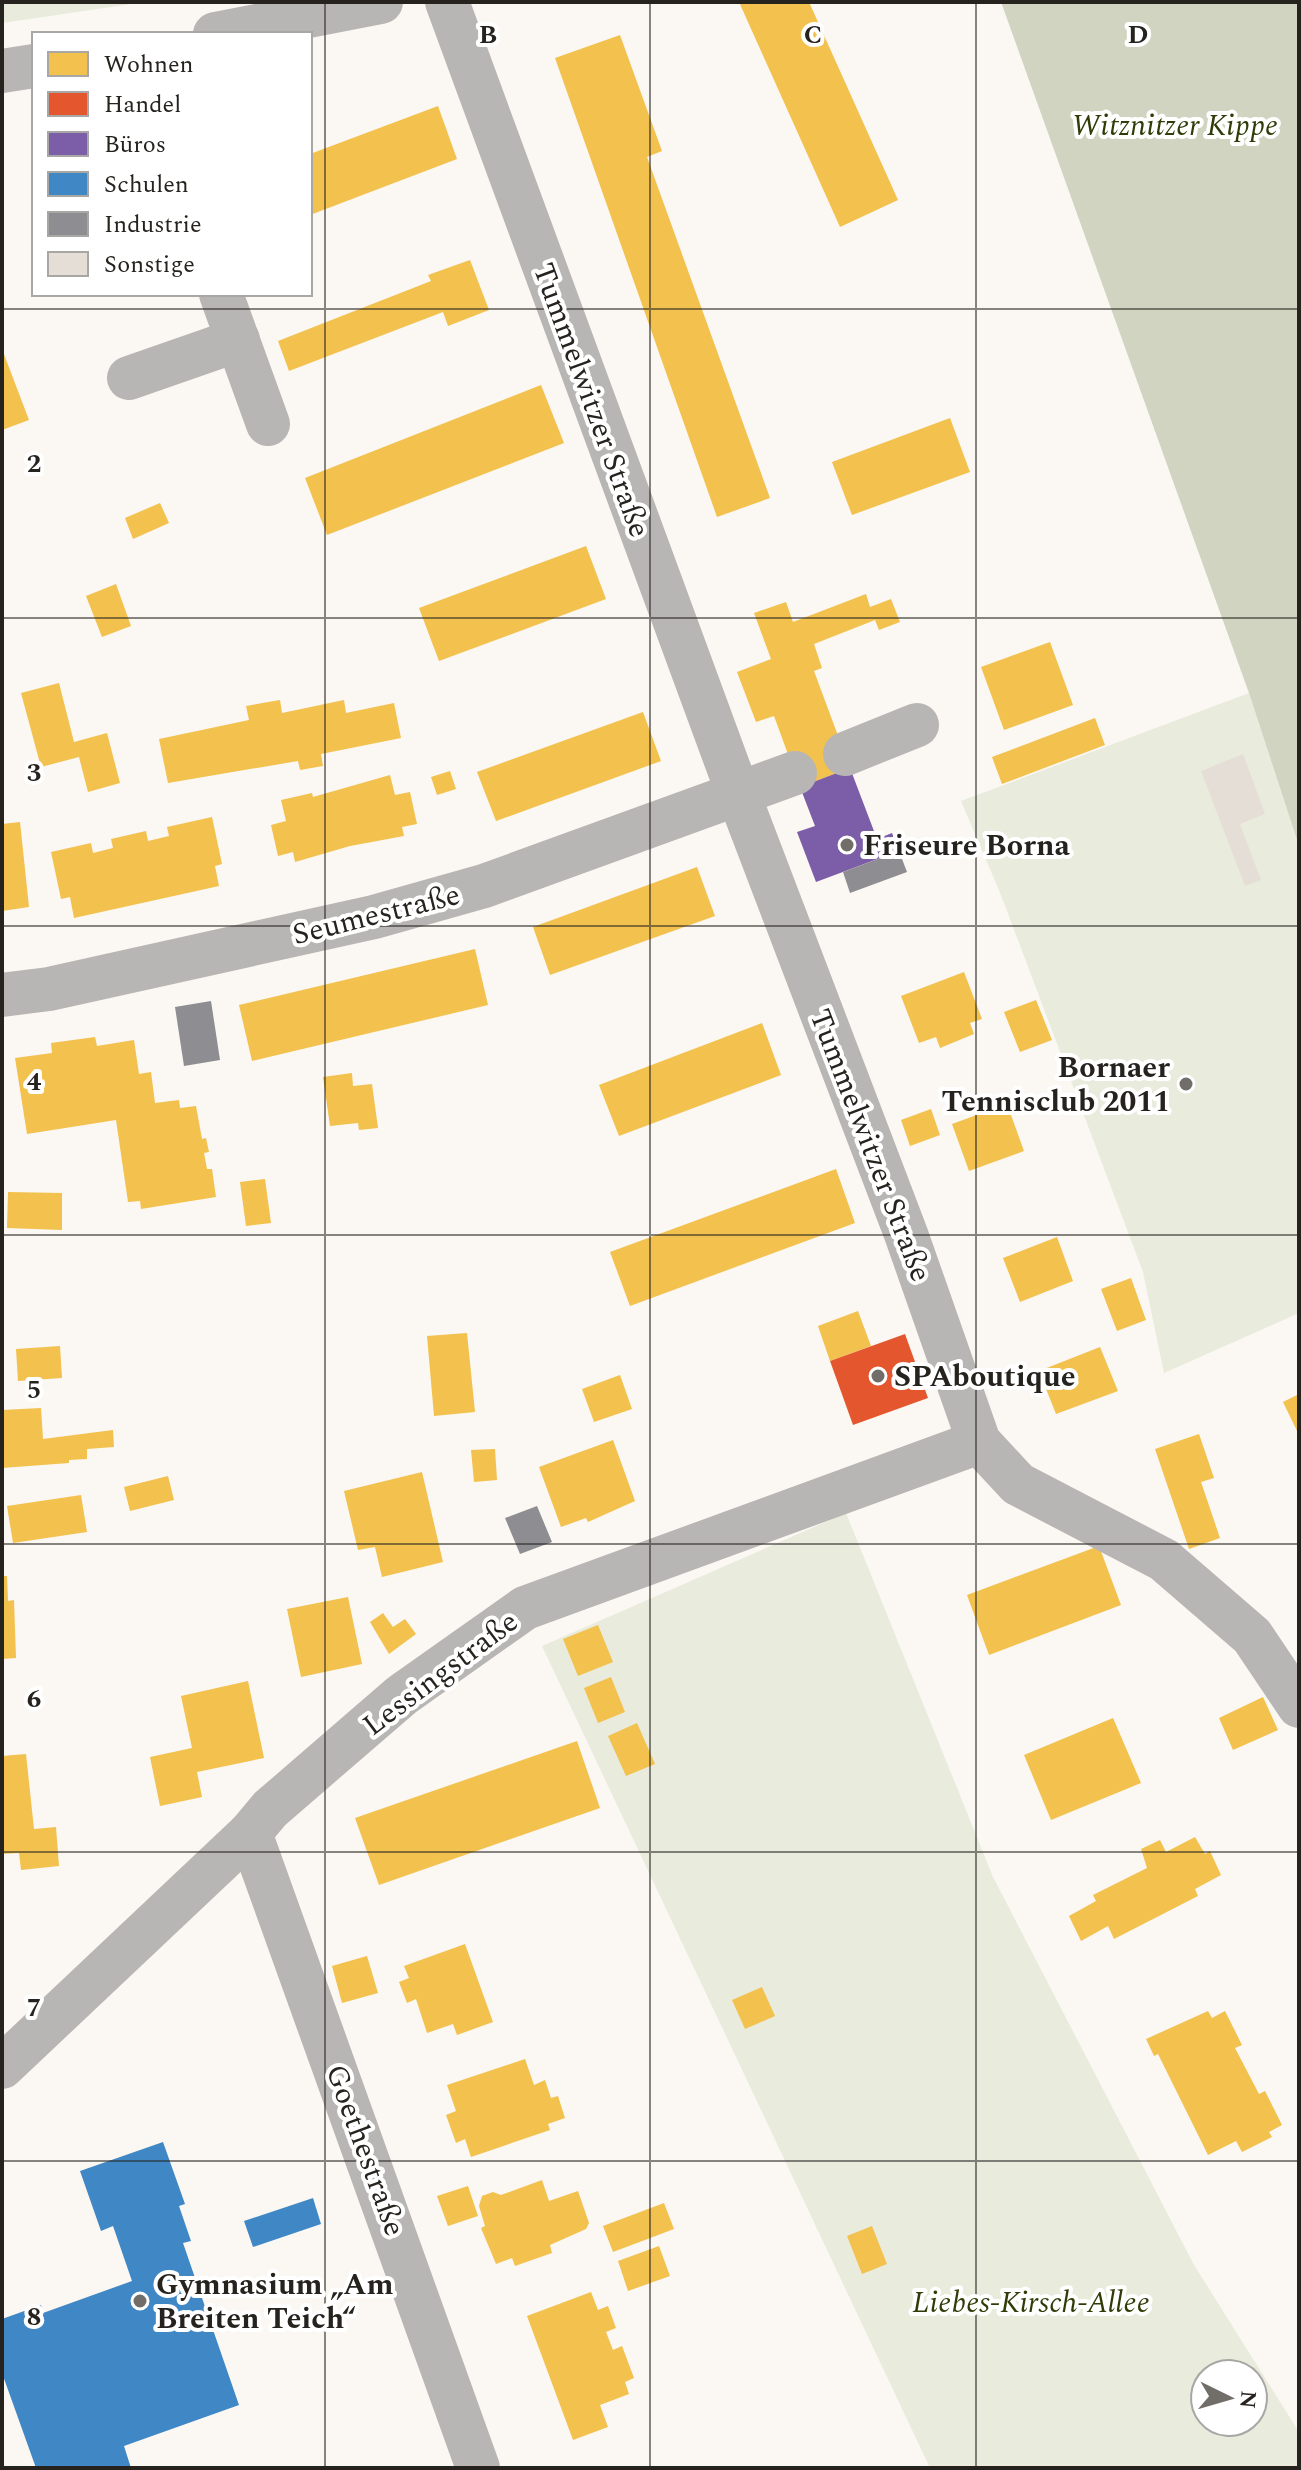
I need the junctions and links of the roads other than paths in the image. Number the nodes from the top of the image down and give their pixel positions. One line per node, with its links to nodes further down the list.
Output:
1 (381, 2): 3 (street)
2 (447, 2): 13 (street, Tummelwitzer Straße)
3 (225, 32)
4 (32, 66): 5 (street)
5 (2, 71)
6 (222, 296): 7 (street)
7 (238, 340): 8 (street); 9 (street)
8 (129, 378)
9 (268, 424)
10 (917, 725): 11 (street)
11 (845, 754)
12 (795, 773): 13 (street)
13 (739, 796): 14 (street, Seumestraße); 15 (street, Tummelwitzer Straße)
14 (2, 995)
15 (979, 1442): 16 (street, Tummelwitzer Straße); 17 (street, Lessingstraße)
16 (1299, 1706)
17 (250, 1833): 18 (street, Lessingstraße); 19 (street, Goethestraße)
18 (2, 2067)
19 (478, 2468)

